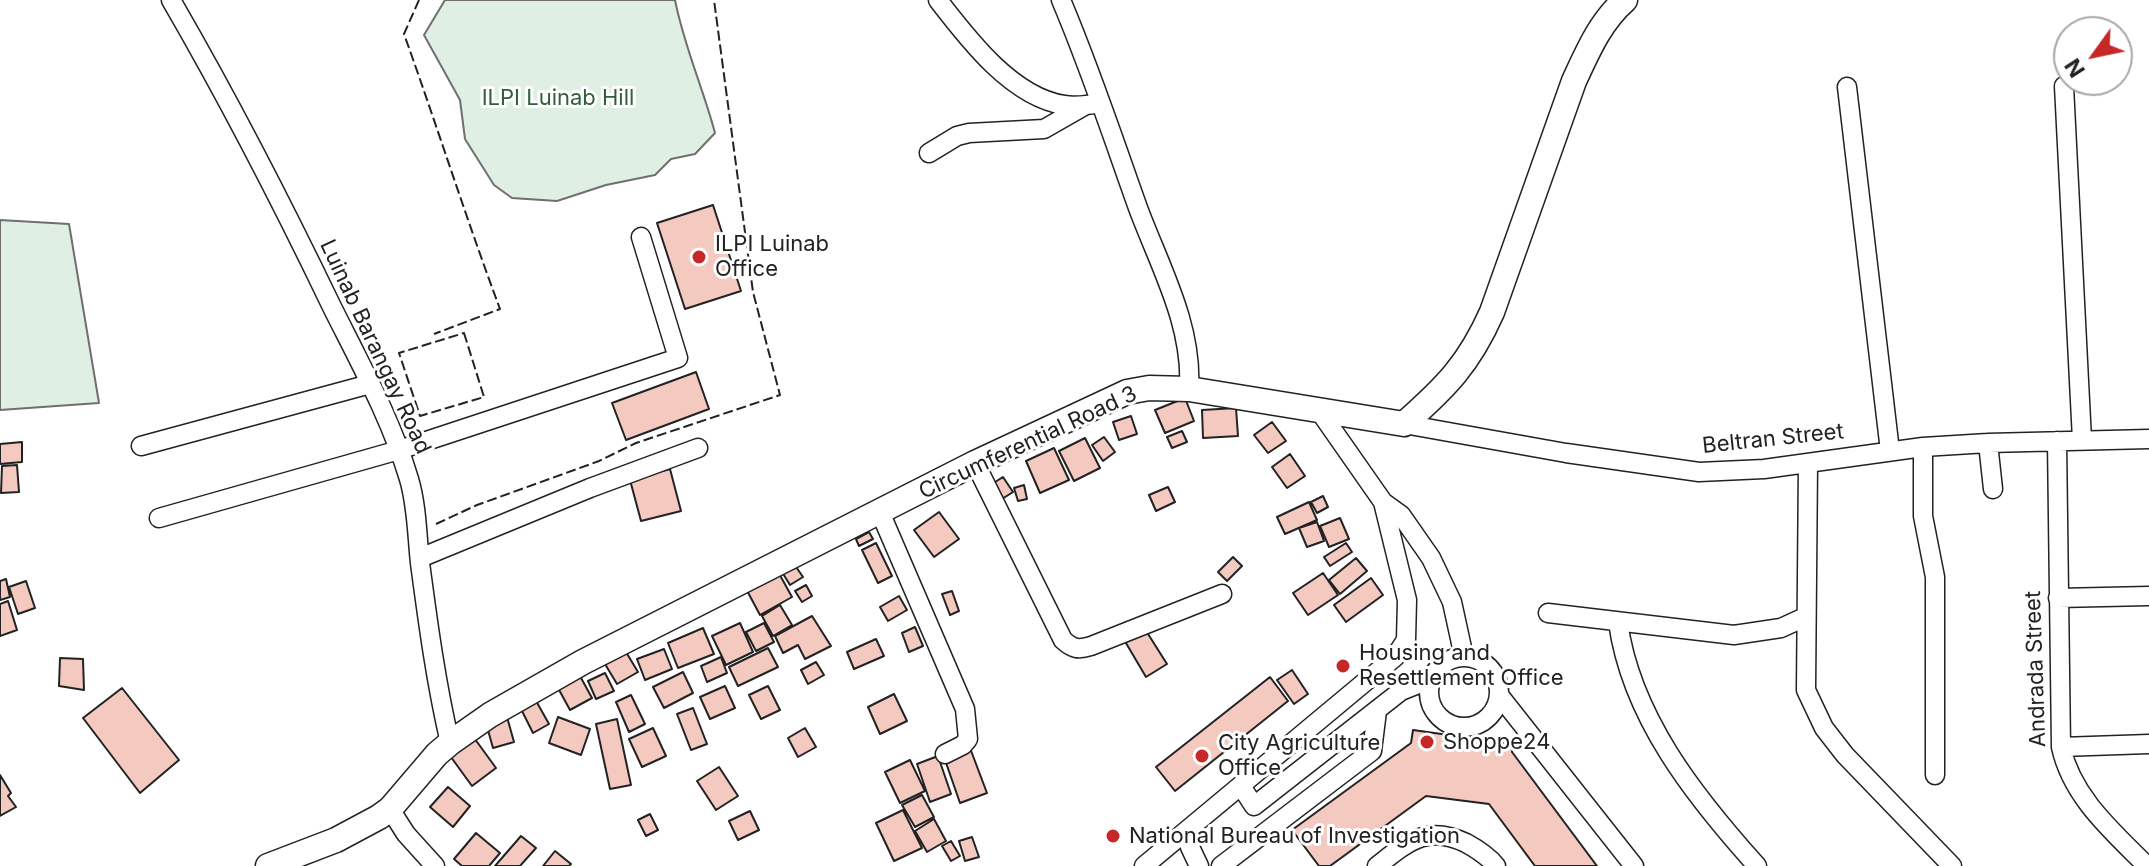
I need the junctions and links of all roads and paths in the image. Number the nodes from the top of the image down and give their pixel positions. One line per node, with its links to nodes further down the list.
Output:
1 (171, 0): 10 (street, Luinab Barangay Road)
2 (938, 0): 7 (street)
3 (1061, 0): 7 (street)
4 (1625, 0): 13 (main road)
5 (1847, 87): 22 (street)
6 (2065, 96): 15 (street)
7 (1093, 104): 8 (street); 11 (street)
8 (929, 153)
9 (641, 237): 21 (street)
10 (370, 384): 18 (street); 21 (street, Luinab Barangay Road)
11 (1189, 389): 12 (main road, Circumferential Road 3); 23 (main road, Circumferential Road 3)
12 (1318, 409): 13 (main road, Circumferential Road 3); 26 (street)
13 (1404, 424): 24 (street, Beltran Street)
14 (2149, 439): 15 (street, Beltran Street)
15 (2082, 440): 16 (street, Beltran Street)
16 (2057, 441): 17 (street, Beltran Street); 32 (street, Andrada Street)
17 (1988, 443): 19 (street, Beltran Street); 25 (street)
18 (141, 446)
19 (1923, 447): 22 (street, Beltran Street); 46 (street)
20 (698, 448): 29 (street)
21 (399, 450): 28 (street); 29 (street, Luinab Barangay Road)
22 (1890, 451): 24 (street, Beltran Street)
23 (975, 463): 27 (main road, Circumferential Road 3); 30 (street)
24 (1808, 463): 34 (street)
25 (1993, 489)
26 (1383, 502): 36 (street); 47 (street)
27 (880, 512): 42 (main road, Circumferential Road 3); 45 (street)
28 (159, 518)
29 (420, 558): 42 (street, Luinab Barangay Road)
30 (1222, 594)
31 (2149, 596): 32 (street)
32 (2058, 598): 44 (street, Andrada Street)
33 (1548, 613): 35 (street)
34 (1805, 617): 35 (street); 61 (street)
35 (1618, 622): 60 (street)
36 (1464, 657): 37 (street); 39 (street)
37 (1431, 679): 38 (street); 40 (street)
38 (1401, 691): 40 (street); 41 (street)
39 (1499, 695): 40 (street); 59 (street)
40 (1433, 709)
41 (1377, 711): 48 (street); 50 (street)
42 (450, 743): 49 (main road, Circumferential Road 3)
43 (2149, 744): 44 (street)
44 (2061, 747): 62 (street, Andrada Street)
45 (945, 754)
46 (1935, 775)
47 (1241, 786): 48 (street); 51 (street)
48 (1254, 806): 50 (street)
49 (390, 809): 52 (main road, Circumferential Road 3); 53 (street)
50 (1273, 826): 56 (street)
51 (1187, 830): 54 (street); 55 (street)
52 (268, 866)
53 (435, 866)
54 (1144, 866)
55 (1199, 866)
56 (1221, 866)
57 (1377, 866): 58 (street)
58 (1496, 866)
59 (1634, 866)
60 (1757, 866)
61 (1952, 866)
62 (2147, 866)

